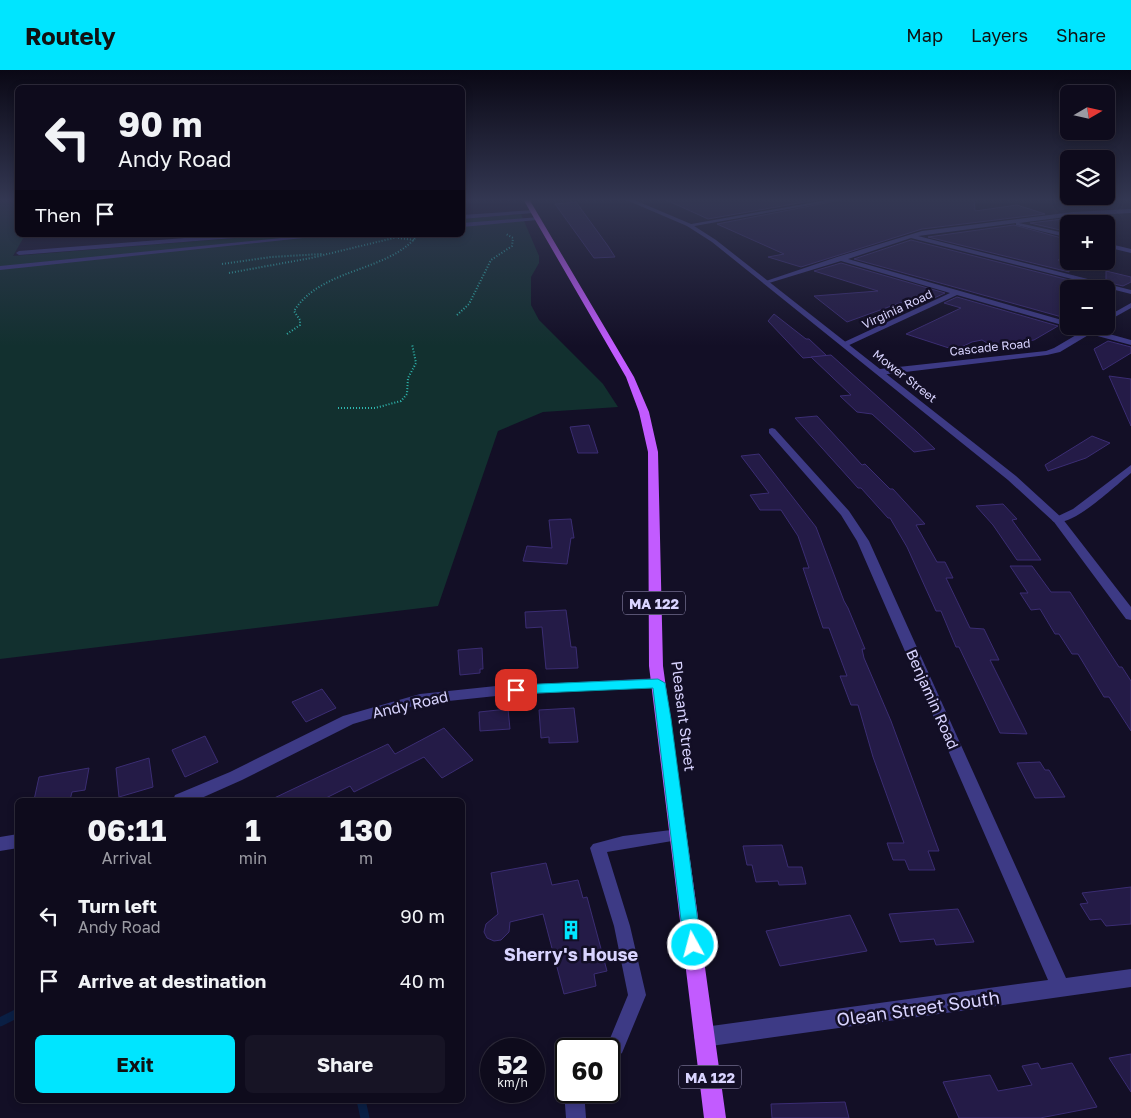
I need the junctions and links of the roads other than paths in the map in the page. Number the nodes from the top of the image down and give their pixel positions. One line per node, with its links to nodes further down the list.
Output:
1 (84, 248): 9 (street)
2 (200, 248): 11 (lane)
3 (554, 248): 27 (main road, Pleasant Street / MA 122)
4 (723, 248): 12 (street, Mower Street)
5 (872, 248): 10 (street)
6 (958, 248): 14 (street)
7 (1118, 248): 8 (street)
8 (1131, 251)
9 (19, 253)
10 (839, 258): 12 (street); 13 (street)
11 (0, 268)
12 (766, 282): 21 (street, Mower Street)
13 (957, 292): 17 (street); 21 (street, Virginia Road)
14 (1131, 292)
15 (1131, 305): 16 (street)
16 (1115, 315)
17 (1060, 322)
18 (1080, 335): 22 (street, Cascade Road)
19 (1111, 335): 20 (street)
20 (1131, 343)
21 (845, 345): 22 (street, Mower Street)
22 (880, 372): 25 (street, Mower Street)
23 (772, 431): 33 (street, Benjamin Road)
24 (1131, 468): 25 (street)
25 (1058, 520): 26 (street, Mower Street)
26 (1131, 616)
27 (658, 683): 28 (street, Andy Road); 29 (main road, Pleasant Street / MA 122)
28 (186, 798)
29 (679, 835): 34 (main road, Pleasant Street / MA 122); 35 (lane)
30 (15, 842): 31 (street)
31 (0, 844)
32 (1131, 978): 33 (street, Olean Street South)
33 (1061, 988): 34 (street, Olean Street South)
34 (704, 1037): 38 (main road, Pleasant Street / MA 122)
35 (620, 1038)
36 (575, 1103): 37 (lane)
37 (576, 1118)
38 (715, 1118)

